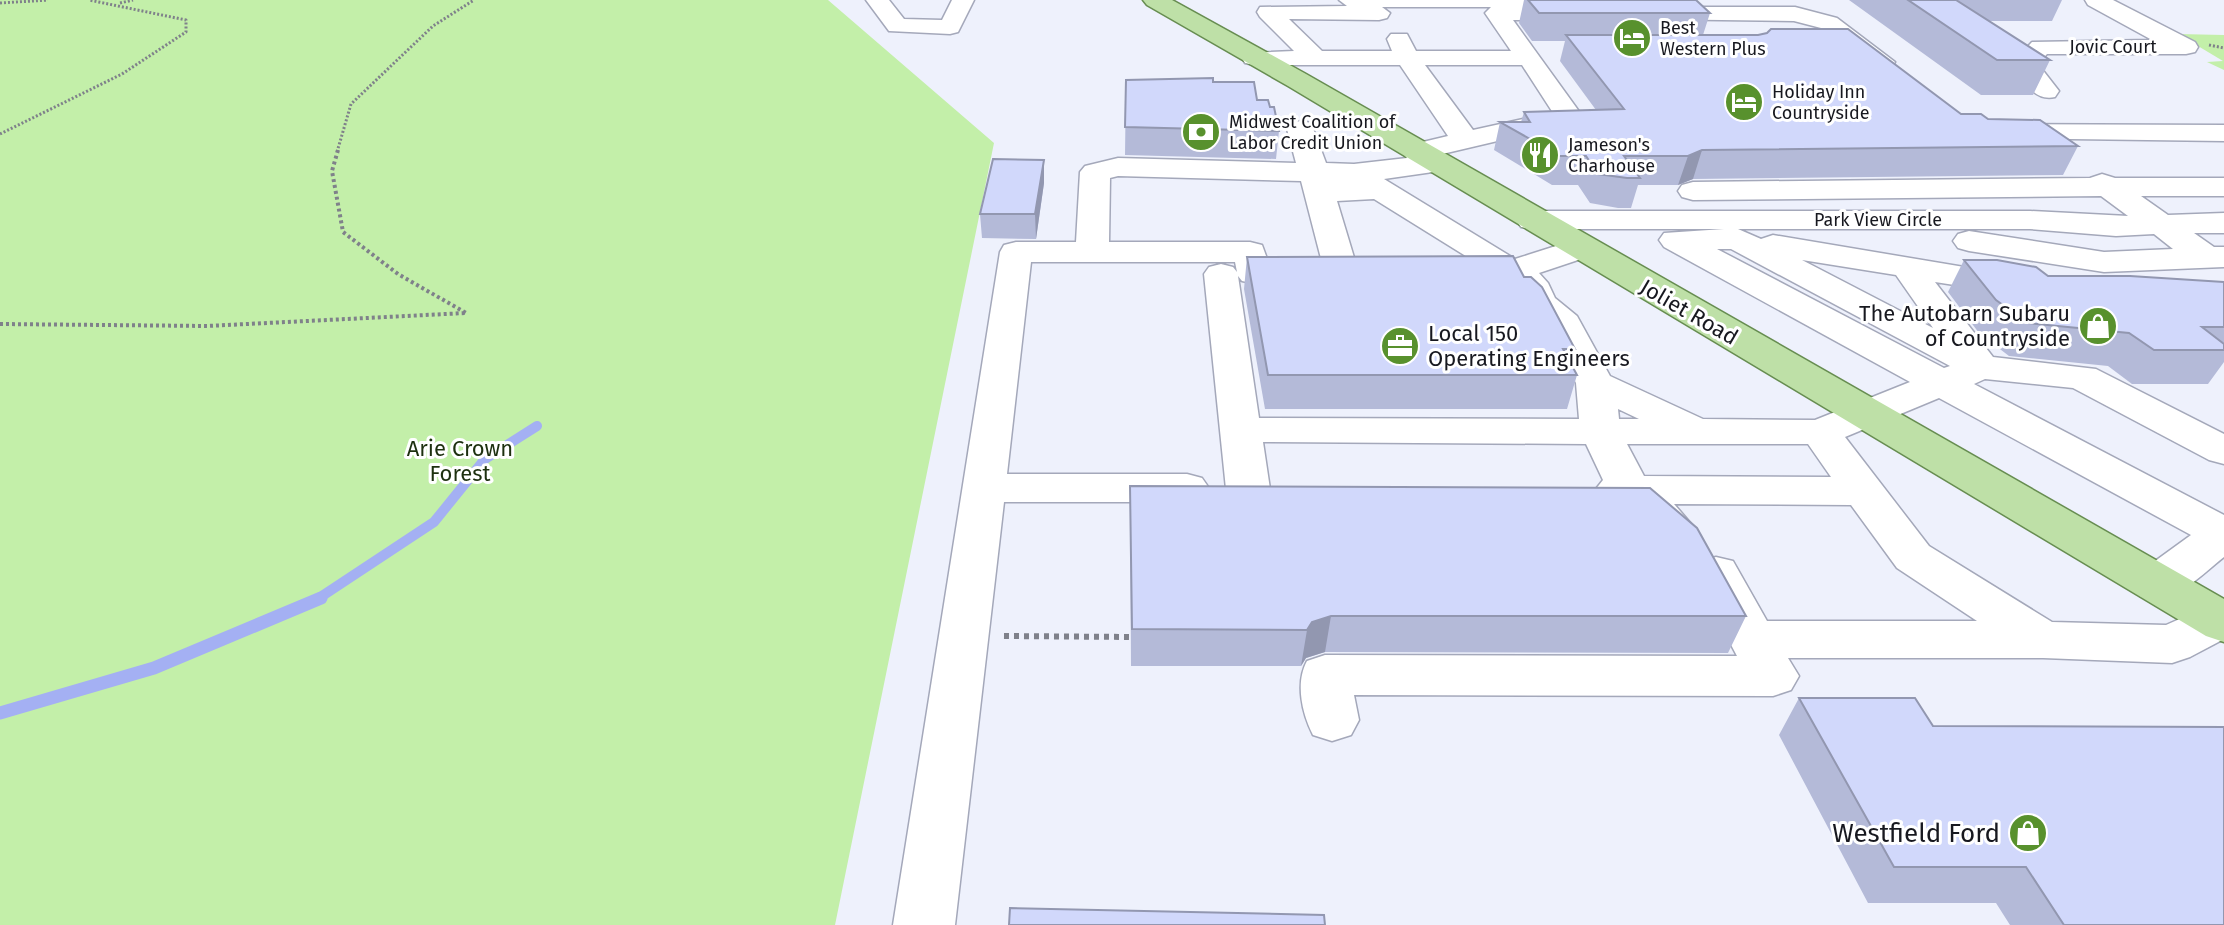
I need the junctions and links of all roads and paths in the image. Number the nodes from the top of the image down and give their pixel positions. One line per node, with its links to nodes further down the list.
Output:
1 (48, 0): 10 (path)
2 (89, 0): 12 (path)
3 (133, 0): 12 (path)
4 (474, 0): 57 (path)
5 (877, 0): 6 (street)
6 (963, 0)
7 (1155, 0): 23 (main road, Joliet Road)
8 (2096, 0): 21 (street)
9 (1775, 2): 15 (street)
10 (0, 3)
11 (1382, 4): 13 (street); 16 (street); 26 (street)
12 (116, 5): 33 (path)
13 (1488, 5): 14 (street); 22 (street)
14 (1595, 5)
15 (1698, 5): 17 (street); 18 (street); 20 (street)
16 (1344, 6): 24 (street); 25 (street)
17 (1634, 7)
18 (1731, 34)
19 (1816, 44): 20 (street)
20 (1858, 44): 28 (street)
21 (2186, 47): 27 (street); 29 (street, Jovic Court)
22 (1536, 54): 26 (street); 34 (street)
23 (1254, 58): 24 (street); 35 (main road, Joliet Road)
24 (1316, 58): 25 (street)
25 (1357, 58): 26 (street)
26 (1407, 58): 34 (street)
27 (2210, 60)
28 (1906, 79)
29 (2046, 91)
30 (1301, 129): 38 (street)
31 (1978, 132): 32 (street)
32 (2032, 133): 36 (street); 37 (street)
33 (0, 134)
34 (1466, 141): 35 (street)
35 (1426, 158): 39 (street); 41 (main road, Joliet Road)
36 (2069, 159): 37 (street); 40 (street)
37 (2224, 161): 40 (street)
38 (1316, 182): 39 (street); 48 (street); 53 (street)
39 (1368, 182): 51 (street)
40 (2108, 187): 42 (street); 45 (street)
41 (1532, 220): 42 (street, Park View Circle); 47 (main road, Joliet Road)
42 (1669, 220): 43 (street, Park View Circle)
43 (1831, 220): 45 (street, Park View Circle); 49 (street)
44 (2224, 223): 45 (street, Park View Circle)
45 (2159, 224): 49 (street)
46 (1737, 239): 50 (street); 58 (street); 60 (street)
47 (1581, 248): 51 (street); 61 (main road, Joliet Road)
48 (1092, 252): 52 (street); 67 (street)
49 (2215, 257)
50 (1907, 267): 56 (street); 58 (street)
51 (1514, 270): 55 (street); 59 (street)
52 (1238, 274): 53 (street); 62 (street)
53 (1342, 274): 54 (street)
54 (1385, 275)
55 (1427, 275)
56 (2041, 289)
57 (0, 324)
58 (1981, 367): 60 (street); 66 (street)
59 (1595, 383): 63 (street); 64 (street)
60 (1939, 384): 61 (street); 71 (street)
61 (1866, 415): 65 (street); 72 (main road, Joliet Road)
62 (1241, 430): 63 (street); 67 (street)
63 (1600, 431): 64 (street); 69 (street)
64 (1697, 432): 65 (street)
65 (1820, 432): 70 (street)
66 (2224, 451)
67 (984, 488): 74 (street)
68 (1582, 490): 69 (street)
69 (1630, 490): 70 (street); 76 (street)
70 (1863, 491): 77 (street)
71 (2224, 534): 72 (street)
72 (2157, 584): 73 (main road, Joliet Road)
73 (2221, 622): 77 (street)
74 (964, 636): 75 (path); 79 (street)
75 (1131, 637)
76 (1752, 639): 77 (street); 78 (street)
77 (2043, 640)
78 (1332, 720)
79 (924, 925)

